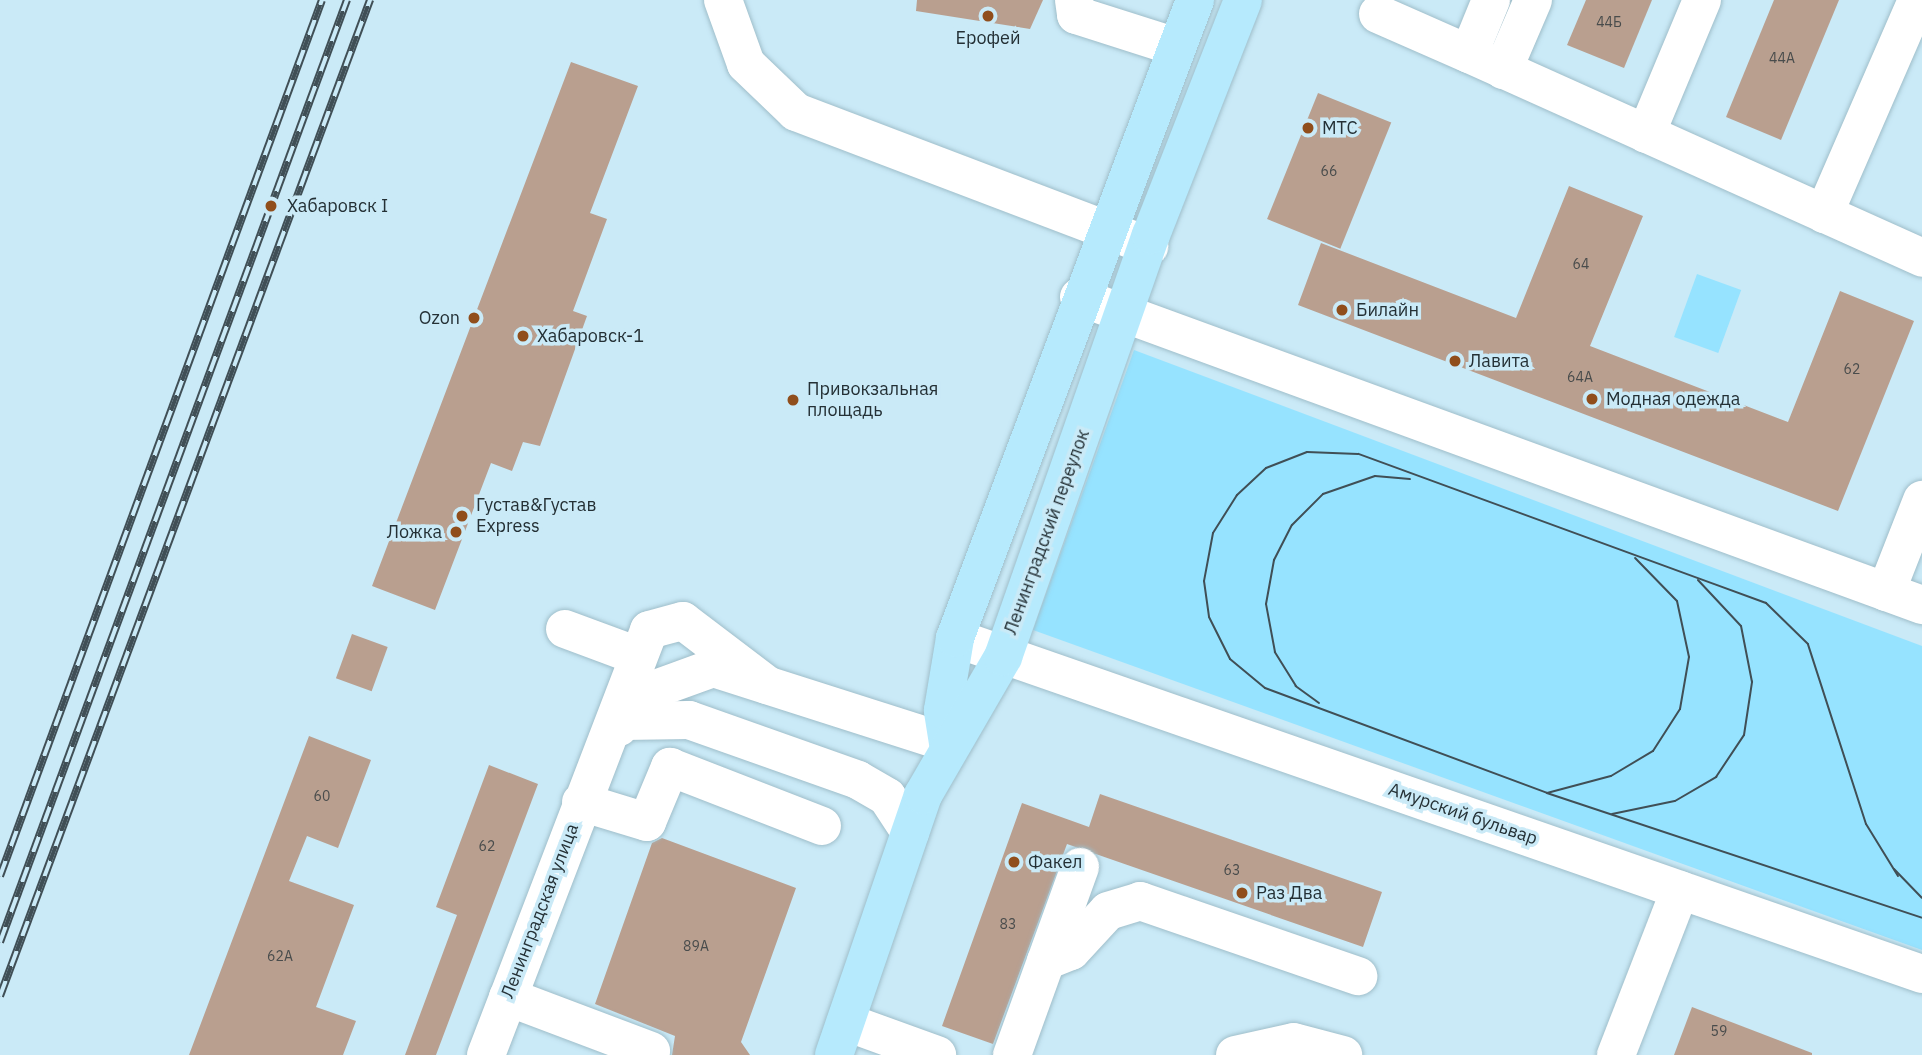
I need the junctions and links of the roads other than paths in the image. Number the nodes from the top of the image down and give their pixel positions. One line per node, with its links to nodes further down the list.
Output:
1 (723, 0): 15 (street)
2 (1074, 0): 10 (street)
3 (1195, 0): 10 (main road)
4 (1243, 0): 16 (main road, Ленинградский переулок)
5 (1490, 0): 11 (street)
6 (1533, 0): 12 (street)
7 (1702, 0): 13 (street)
8 (1917, 0): 14 (street)
9 (1378, 14): 11 (street)
10 (1176, 47): 15 (main road)
11 (1469, 54): 12 (street)
12 (1503, 70): 13 (street)
13 (1646, 134): 14 (street)
14 (1824, 214): 17 (street)
15 (1104, 228): 16 (street); 18 (main road)
16 (1149, 246): 19 (main road, Ленинградский переулок)
17 (1922, 258)
18 (1079, 297): 19 (street); 24 (main road)
19 (1126, 314): 21 (street); 26 (main road, Ленинградский переулок)
20 (1922, 500): 21 (street)
21 (1886, 592): 22 (street)
22 (1922, 605)
23 (565, 629): 25 (street)
24 (955, 638): 26 (street, Амурский бульвар); 29 (main road)
25 (638, 656): 27 (street); 30 (street)
26 (1003, 657): 29 (main road, Ленинградский переулок); 35 (street, Амурский бульвар)
27 (767, 685): 28 (street); 29 (street)
28 (623, 721): 30 (street); 33 (street)
29 (948, 743): 33 (main road, Ленинградский переулок)
30 (596, 767): 31 (street, Ленинградская улица)
31 (581, 802): 32 (street); 39 (street, Ленинградская улица)
32 (822, 825)
33 (910, 832): 40 (main road, Ленинградский переулок)
34 (1080, 867): 36 (street)
35 (1680, 890): 37 (street, Амурский бульвар); 47 (street)
36 (1046, 961): 38 (street); 44 (street)
37 (1922, 974)
38 (1358, 976)
39 (508, 997): 41 (street); 42 (street, Ленинградская улица)
40 (840, 1038): 43 (street)
41 (651, 1051)
42 (486, 1055)
43 (937, 1055)
44 (1012, 1055)
45 (1235, 1055): 46 (street)
46 (1343, 1055)
47 (1616, 1055)

